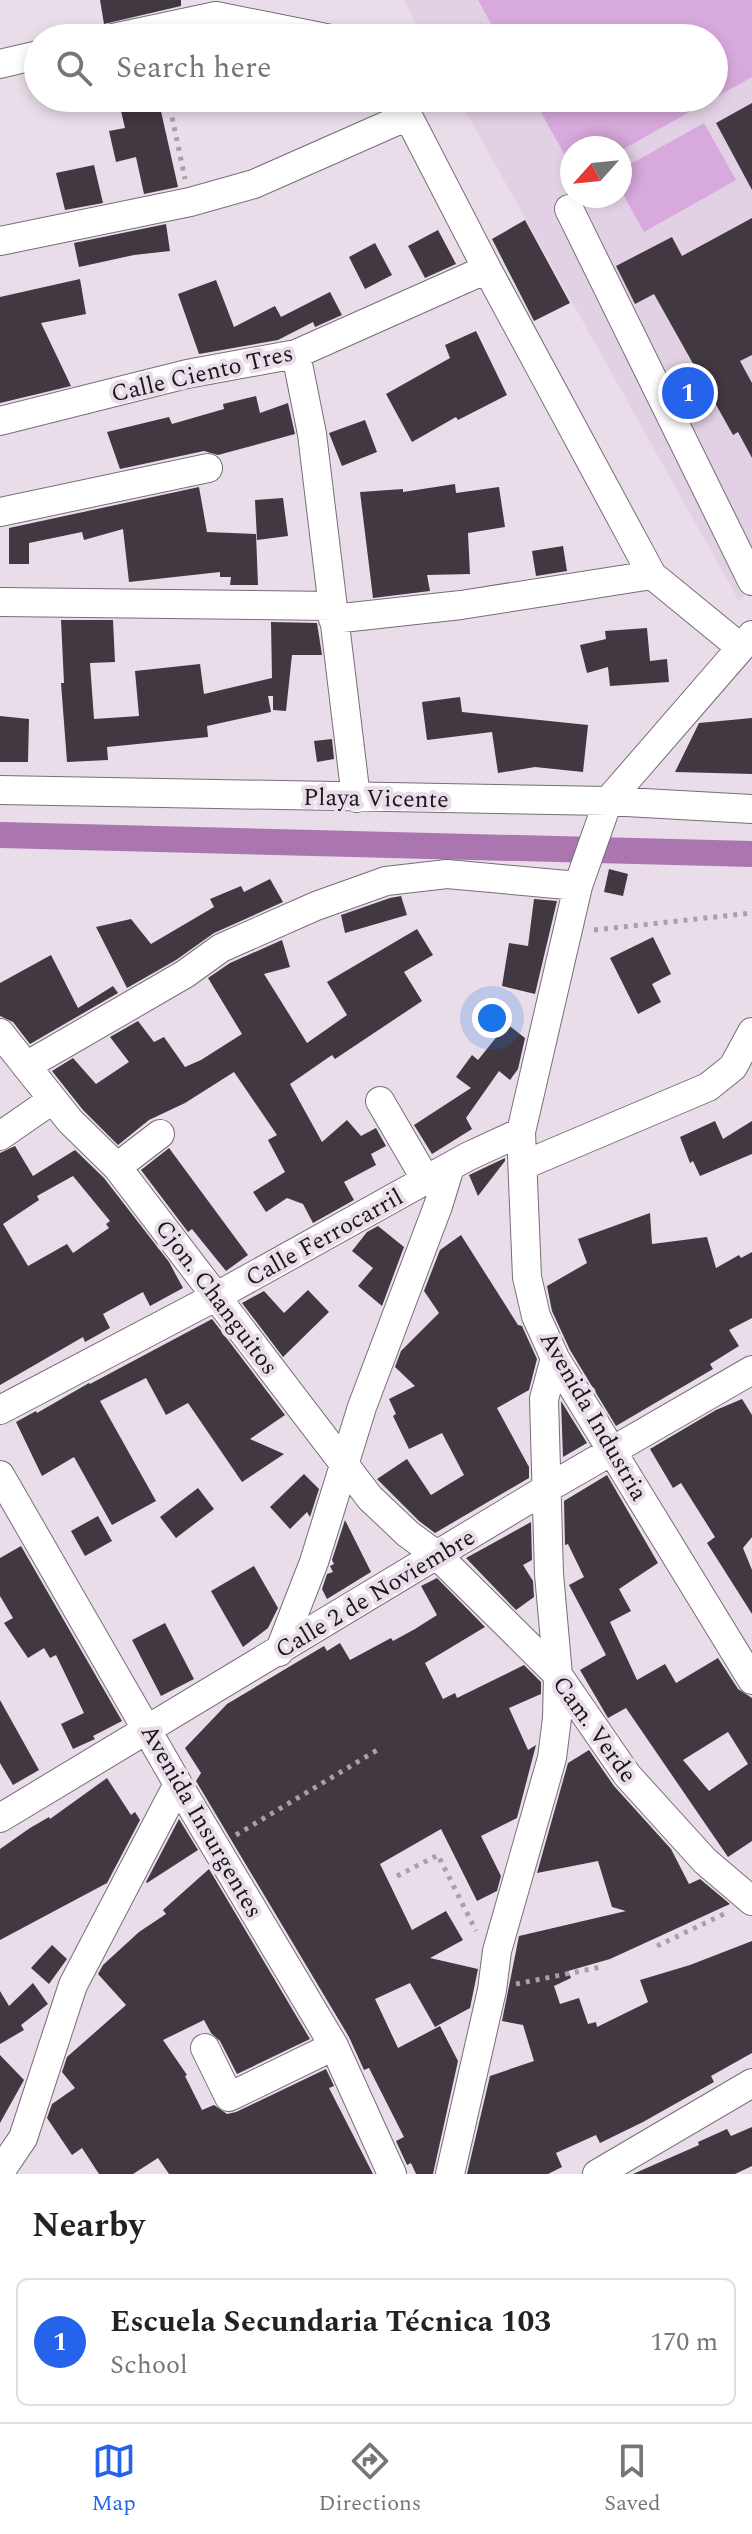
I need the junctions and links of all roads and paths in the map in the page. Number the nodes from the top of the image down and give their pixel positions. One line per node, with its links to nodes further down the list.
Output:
1 (179, 24): 2 (street)
2 (256, 24)
3 (24, 58): 4 (street)
4 (0, 64)
5 (171, 112): 8 (path)
6 (392, 112): 8 (street)
7 (405, 112): 11 (street)
8 (190, 202): 10 (street)
9 (569, 209): 17 (street)
10 (0, 241)
11 (487, 269): 12 (street, Calle Ciento Tres); 16 (street)
12 (296, 354): 13 (street, Calle Ciento Tres); 19 (street)
13 (0, 421)
14 (208, 468): 15 (street)
15 (0, 512)
16 (652, 575): 19 (street); 20 (street)
17 (752, 581)
18 (0, 602): 19 (street)
19 (332, 613): 22 (street)
20 (746, 641): 23 (street)
21 (0, 790): 22 (street, Playa Vicente)
22 (356, 798): 23 (street, Playa Vicente)
23 (605, 808): 24 (street, Playa Vicente); 25 (street, Avenida Industria)
24 (752, 809)
25 (580, 879): 27 (street, Avenida Industria); 30 (street)
26 (752, 913): 27 (path)
27 (569, 933): 33 (street, Avenida Industria)
28 (752, 1032): 36 (street)
29 (0, 1033): 30 (street, Cjon. Changuitos)
30 (26, 1066): 31 (street, Cjon. Changuitos)
31 (52, 1100): 35 (street); 37 (street, Cjon. Changuitos)
32 (380, 1101): 38 (street)
33 (521, 1132): 36 (street, Avenida Industria); 38 (street, Calle Ferrocarril)
34 (160, 1134): 37 (street)
35 (0, 1136)
36 (524, 1165): 40 (street, Avenida Industria)
37 (117, 1167): 39 (street, Cjon. Changuitos)
38 (438, 1174): 39 (street, Calle Ferrocarril); 44 (street)
39 (217, 1296): 42 (street, Calle Ferrocarril); 44 (street, Cjon. Changuitos)
40 (555, 1358): 43 (street, Avenida Industria); 46 (street)
41 (752, 1370): 43 (street, Calle 2 de Noviembre)
42 (0, 1410)
43 (613, 1452): 46 (street, Calle 2 de Noviembre); 50 (street, Avenida Industria)
44 (343, 1463): 47 (street, Cjon. Changuitos); 48 (street)
45 (0, 1475): 51 (street, Avenida Insurgentes)
46 (546, 1489): 47 (street, Calle 2 de Noviembre); 49 (street)
47 (438, 1556): 48 (street, Calle 2 de Noviembre); 49 (street, Cam. Verde)
48 (279, 1652): 51 (street, Calle 2 de Noviembre)
49 (558, 1675): 57 (street, Cam. Verde); 59 (street)
50 (752, 1680)
51 (147, 1728): 53 (street, Avenida Insurgentes); 54 (street, Calle 2 de Noviembre)
52 (379, 1749): 55 (path)
53 (178, 1784): 55 (street, Avenida Insurgentes); 65 (street)
54 (0, 1818)
55 (217, 1846): 62 (street, Avenida Insurgentes)
56 (397, 1876): 59 (path)
57 (745, 1904): 58 (path)
58 (657, 1946)
59 (497, 1951): 61 (street)
60 (601, 1967): 61 (path)
61 (492, 1990): 67 (street)
62 (334, 2046): 63 (street); 66 (street, Avenida Insurgentes)
63 (205, 2048)
64 (752, 2083): 68 (street)
65 (0, 2172)
66 (392, 2174)
67 (450, 2174)
68 (597, 2174)

